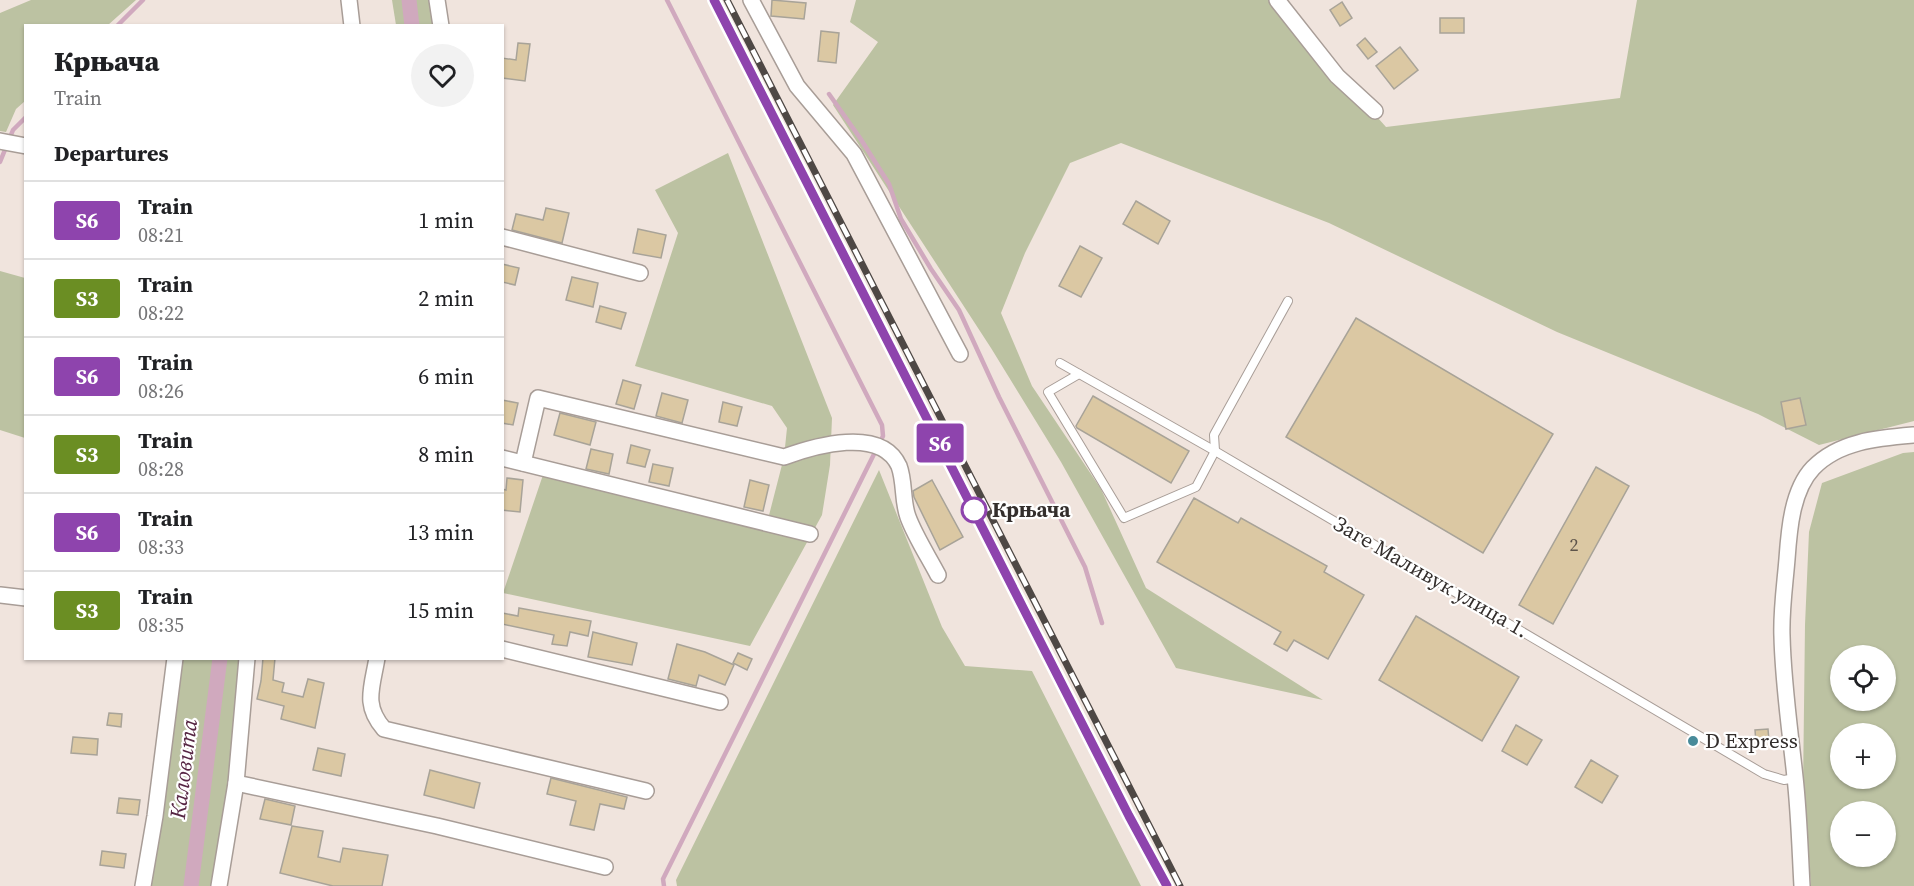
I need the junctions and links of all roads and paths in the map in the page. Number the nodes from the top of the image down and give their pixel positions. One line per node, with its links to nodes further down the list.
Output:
1 (350, 0): 5 (street)
2 (437, 0): 6 (street)
3 (751, 0): 13 (street)
4 (1277, 0): 7 (street)
5 (352, 24)
6 (441, 24)
7 (1376, 111)
8 (0, 141): 9 (street)
9 (24, 146)
10 (504, 238): 11 (street)
11 (640, 273)
12 (1288, 301): 17 (lane)
13 (960, 354)
14 (1060, 363): 15 (lane, Заге Маливук улица 1.)
15 (1079, 374): 17 (lane, Заге Маливук улица 1.); 17 (lane)
16 (1914, 435): 29 (street)
17 (1215, 451): 29 (lane, Заге Маливук улица 1.)
18 (504, 458): 19 (street)
19 (524, 463): 20 (street); 21 (street)
20 (810, 534)
21 (938, 575)
22 (0, 595): 23 (street)
23 (24, 598)
24 (504, 650): 28 (street)
25 (175, 660): 33 (street)
26 (247, 660): 30 (street)
27 (377, 660): 31 (street)
28 (720, 702)
29 (1795, 778): 35 (street)
30 (236, 783): 32 (street); 34 (street)
31 (646, 791)
32 (605, 867)
33 (143, 886)
34 (219, 886)
35 (1802, 886)

